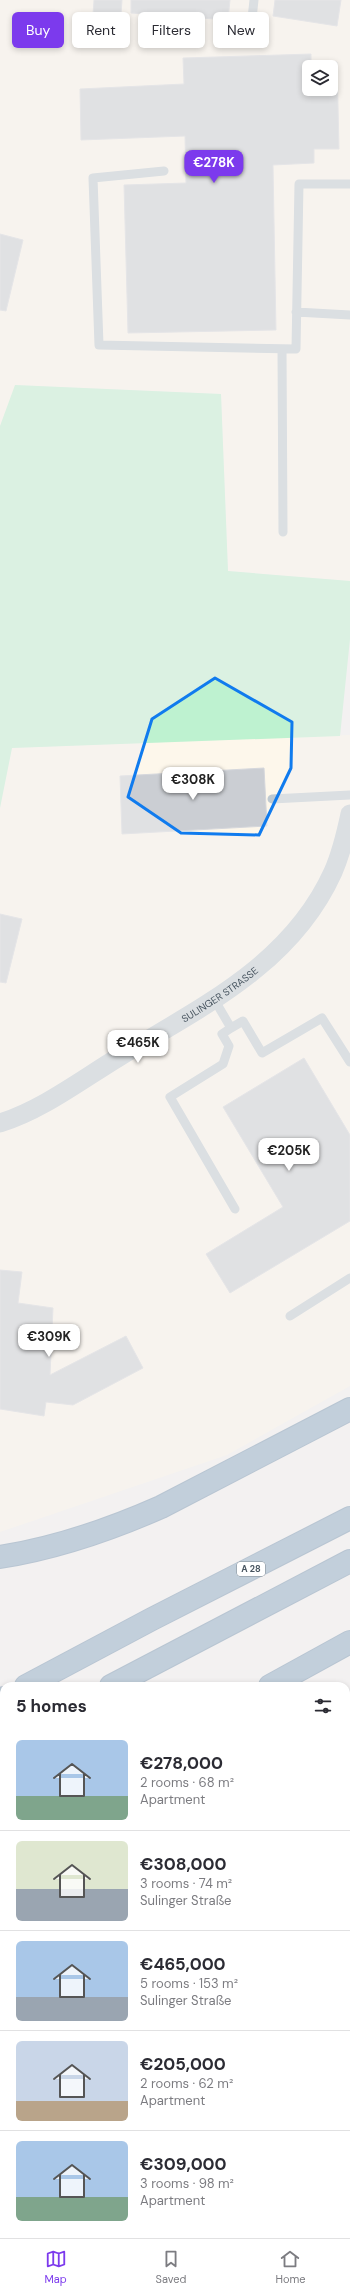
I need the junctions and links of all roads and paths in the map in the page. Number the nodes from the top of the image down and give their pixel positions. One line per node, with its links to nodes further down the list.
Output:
1 (254, 0): 2 (lane)
2 (253, 12)
3 (164, 172): 7 (lane)
4 (350, 184): 5 (lane)
5 (296, 312): 6 (lane); 7 (lane)
6 (350, 315)
7 (282, 349): 8 (lane)
8 (283, 532)
9 (350, 795): 10 (lane)
10 (272, 799)
11 (350, 814): 12 (street, SULINGER STRASSE)
12 (214, 999): 13 (lane); 15 (street, SULINGER STRASSE)
13 (231, 1028): 14 (lane); 16 (lane)
14 (350, 1062)
15 (0, 1123)
16 (235, 1209)
17 (350, 1278): 18 (lane)
18 (290, 1316)
19 (350, 1409): 21 (highway)
20 (350, 1518): 24 (highway, A 28)
21 (0, 1558)
22 (350, 1561): 25 (highway)
23 (350, 1642): 26 (highway)
24 (34, 1682)
25 (119, 1682)
26 (277, 1682)

